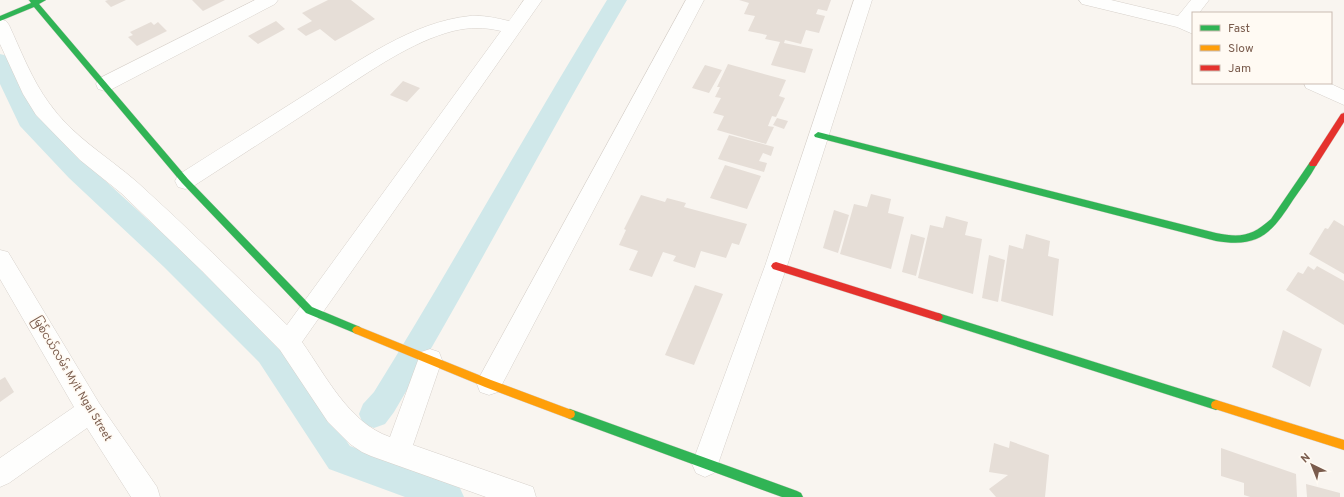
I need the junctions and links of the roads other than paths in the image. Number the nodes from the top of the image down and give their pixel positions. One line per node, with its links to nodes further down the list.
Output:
1 (269, 0): 14 (street)
2 (532, 0): 13 (street)
3 (695, 0): 25 (street)
4 (863, 0): 18 (street)
5 (1088, 0): 12 (street)
6 (1200, 0): 8 (street)
7 (37, 1): 10 (street); 14 (street)
8 (1194, 12)
9 (1192, 15): 12 (street)
10 (0, 19)
11 (0, 25): 23 (street)
12 (1187, 25)
13 (512, 28): 19 (street); 22 (street)
14 (104, 84): 19 (street)
15 (1315, 84): 16 (street)
16 (1344, 98)
17 (1344, 116): 18 (street)
18 (818, 135): 21 (street)
19 (185, 181): 22 (street)
20 (0, 259): 26 (street, မြစ်ငယ်လမ်း Myit Ngal Street)
21 (776, 266): 27 (street); 29 (street)
22 (309, 310): 23 (street); 24 (street)
23 (288, 342): 28 (street)
24 (426, 358): 25 (street); 28 (street)
25 (489, 384): 29 (street)
26 (90, 411): 30 (street); 31 (street, မြစ်ငယ်လမ်း Myit Ngal Street)
27 (1344, 445)
28 (398, 452): 32 (street)
29 (705, 464): 33 (street)
30 (0, 474)
31 (146, 497)
32 (523, 497)
33 (797, 497)

